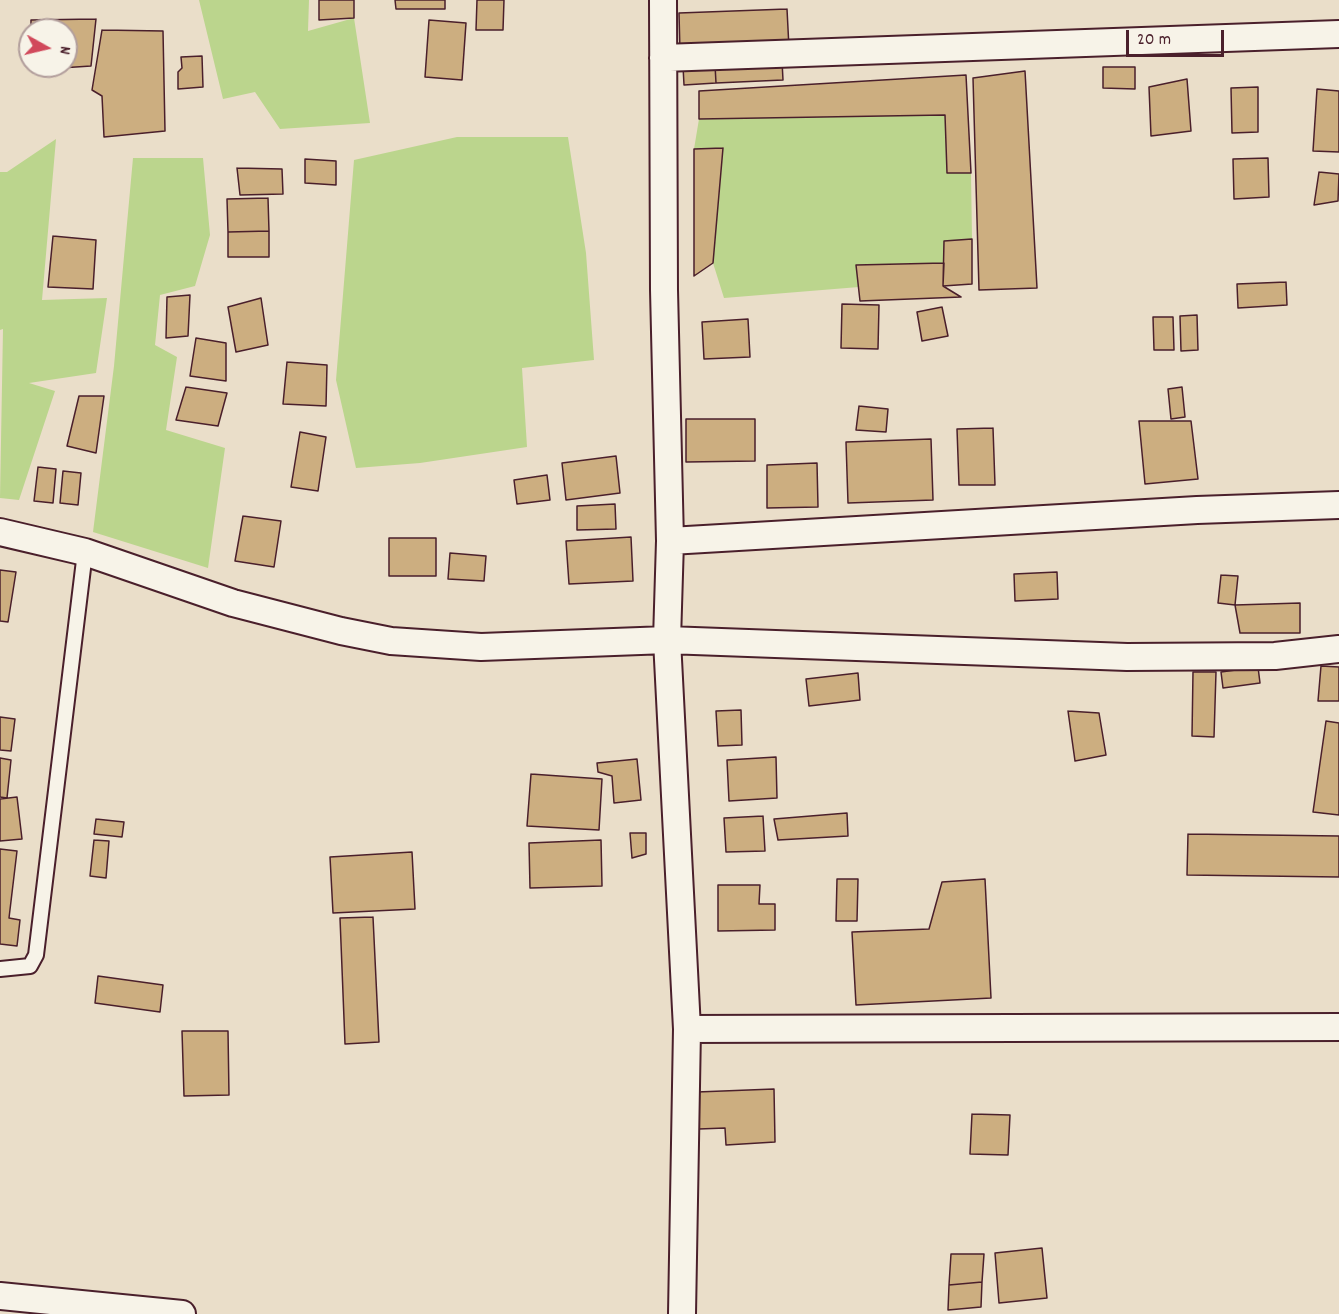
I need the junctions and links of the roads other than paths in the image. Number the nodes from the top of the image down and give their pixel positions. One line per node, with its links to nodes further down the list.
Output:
1 (663, 0): 3 (street)
2 (1339, 34): 3 (street)
3 (663, 58): 6 (street)
4 (1339, 505): 6 (street)
5 (0, 532): 7 (street)
6 (670, 541): 8 (street)
7 (85, 552): 8 (street); 10 (lane)
8 (667, 640): 9 (street); 12 (street)
9 (1339, 649)
10 (0, 969)
11 (1339, 1027): 12 (street)
12 (687, 1029): 15 (street)
13 (0, 1296): 14 (street)
14 (182, 1314)
15 (682, 1314)

